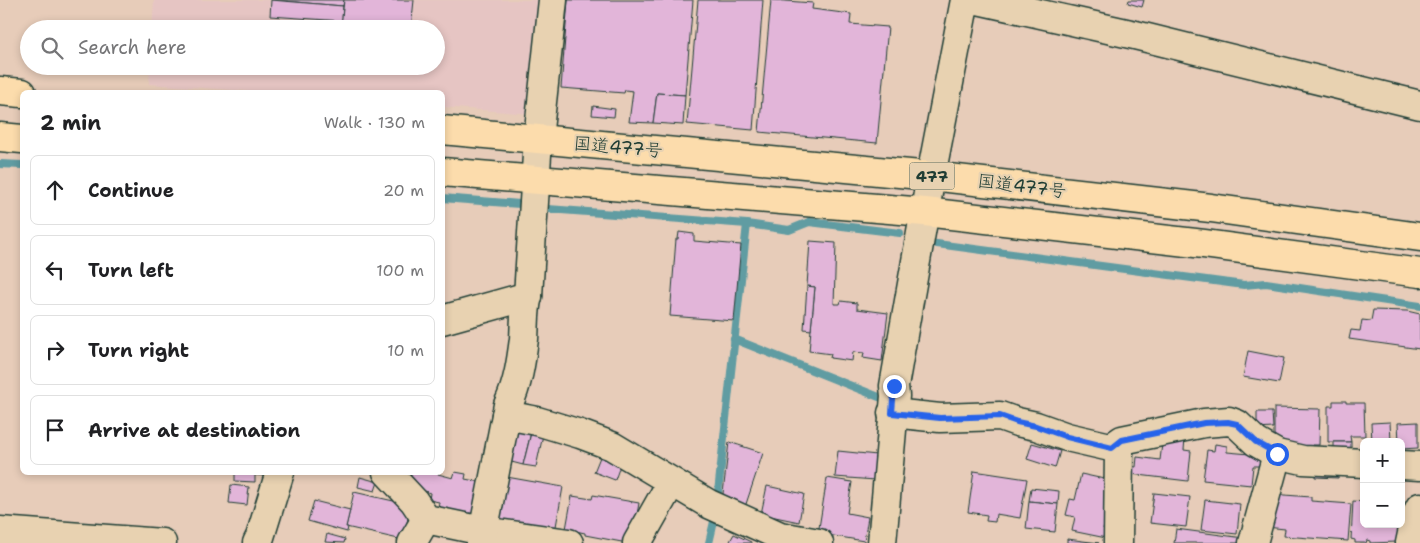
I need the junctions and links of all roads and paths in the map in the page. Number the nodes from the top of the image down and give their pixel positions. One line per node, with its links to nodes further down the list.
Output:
1 (553, 0): 10 (street)
2 (965, 0): 12 (street)
3 (978, 0): 6 (street)
4 (0, 91): 5 (highway)
5 (20, 93)
6 (1420, 105)
7 (445, 130): 10 (highway, 国道477号 / 477)
8 (0, 137): 9 (highway)
9 (20, 139)
10 (538, 139): 12 (highway, 国道477号 / 477); 13 (street)
11 (445, 172): 13 (highway, 国道477号 / 477)
12 (931, 176): 14 (street); 15 (highway, 国道477号 / 477)
13 (535, 180): 14 (highway, 国道477号 / 477); 17 (street)
14 (925, 212): 16 (highway, 国道477号 / 477); 19 (street)
15 (1420, 237)
16 (1420, 274)
17 (528, 296): 18 (street); 20 (street)
18 (445, 319)
19 (892, 413): 21 (street); 39 (street)
20 (506, 415): 28 (street); 32 (street)
21 (1112, 448): 22 (street); 40 (street)
22 (1277, 454): 23 (street); 41 (street)
23 (1360, 463)
24 (1405, 465): 25 (street)
25 (1420, 466)
26 (279, 475): 34 (street)
27 (390, 475): 30 (street)
28 (671, 483): 37 (street); 38 (street)
29 (1420, 507): 42 (street)
30 (426, 519): 32 (street); 35 (street)
31 (0, 531): 33 (street)
32 (482, 537): 36 (street)
33 (162, 543)
34 (257, 543)
35 (412, 543)
36 (569, 543)
37 (637, 543)
38 (819, 543)
39 (882, 543)
40 (1118, 543)
41 (1253, 543)
42 (1410, 543)

